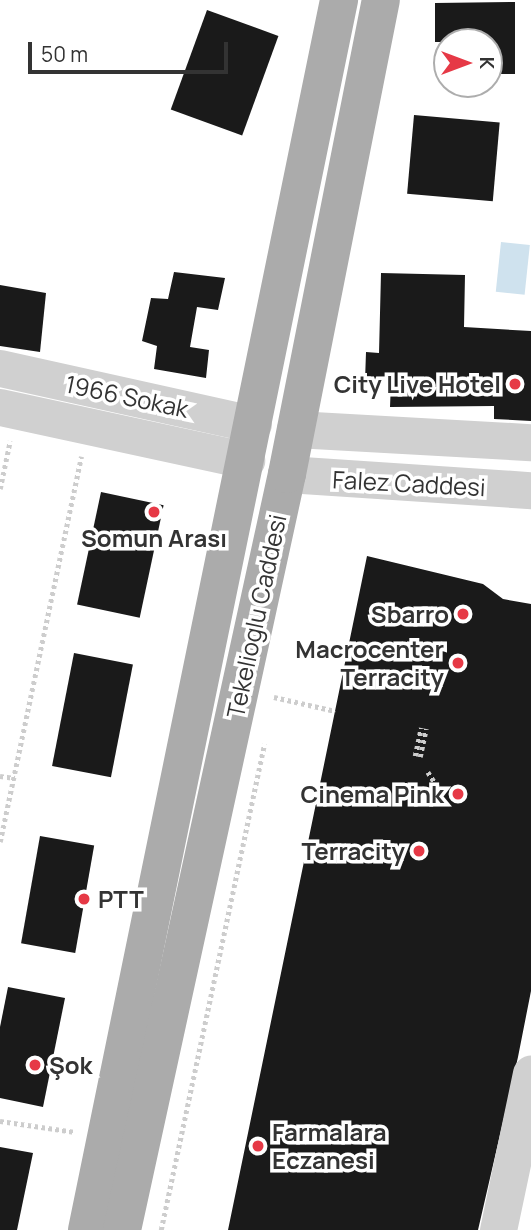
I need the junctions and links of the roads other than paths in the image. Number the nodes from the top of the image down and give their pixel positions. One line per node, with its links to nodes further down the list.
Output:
1 (339, 0): 5 (main road, Tekelioglu Caddesi)
2 (381, 0): 6 (main road, Tekelioglu Caddesi)
3 (0, 368): 5 (street, 1966 Sokak)
4 (6, 422): 8 (street, 1966 Sokak)
5 (253, 424): 8 (main road, Tekelioglu Caddesi)
6 (295, 429): 7 (street, Falez Caddesi); 9 (main road, Tekelioglu Caddesi)
7 (531, 442)
8 (246, 460): 12 (main road, Tekelioglu Caddesi)
9 (286, 474): 10 (street, Falez Caddesi); 13 (main road, Tekelioglu Caddesi)
10 (531, 490)
11 (531, 1073): 14 (street)
12 (87, 1230)
13 (122, 1230)
14 (498, 1230)

